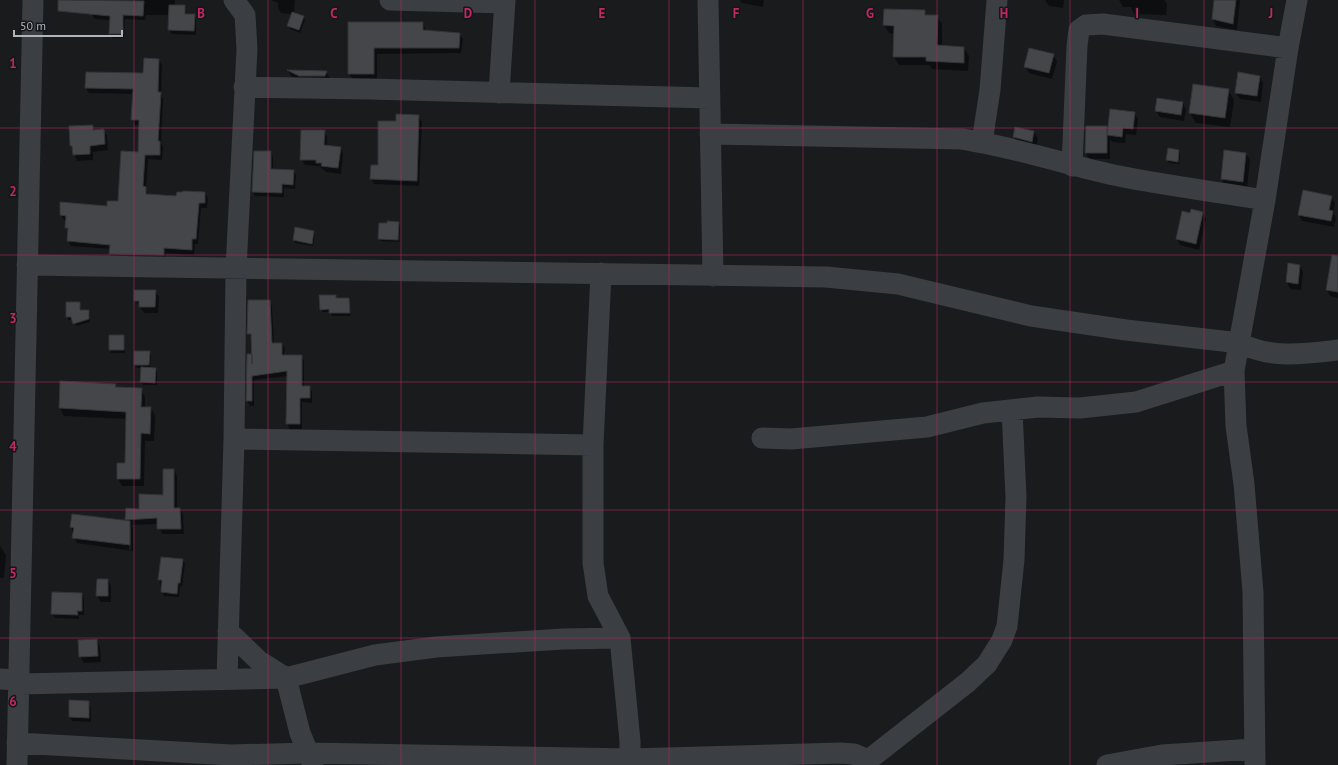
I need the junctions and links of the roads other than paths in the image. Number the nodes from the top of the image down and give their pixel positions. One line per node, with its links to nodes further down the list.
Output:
1 (33, 0): 16 (street)
2 (234, 0): 9 (street)
3 (390, 0): 7 (street)
4 (708, 0): 11 (street)
5 (997, 0): 13 (street)
6 (1297, 0): 8 (street)
7 (505, 2): 10 (street)
8 (1288, 48): 14 (street); 15 (street)
9 (244, 88): 10 (street); 17 (street)
10 (499, 93): 11 (street)
11 (709, 98): 12 (street)
12 (710, 134): 13 (street); 19 (street)
13 (982, 142): 14 (street)
14 (1072, 166): 15 (street)
15 (1265, 200): 20 (street)
16 (27, 265): 17 (street); 31 (street)
17 (236, 269): 18 (street); 25 (street)
18 (601, 273): 19 (street); 26 (street)
19 (713, 276): 20 (street)
20 (1240, 344): 21 (street); 22 (street)
21 (1338, 350)
22 (1234, 371): 23 (street); 33 (street)
23 (1012, 410): 24 (street); 37 (street)
24 (762, 438)
25 (234, 439): 26 (street); 27 (street)
26 (593, 445): 28 (street)
27 (228, 631): 29 (street); 30 (street)
28 (620, 638): 29 (street); 36 (street)
29 (286, 678): 30 (street); 34 (street)
30 (227, 679): 31 (street)
31 (12, 681): 32 (street)
32 (18, 743): 34 (street); 38 (street)
33 (1255, 757): 39 (street)
34 (311, 759): 36 (street)
35 (819, 760): 36 (street); 37 (street)
36 (630, 762)
37 (865, 762)
38 (17, 765)
39 (1107, 765)

